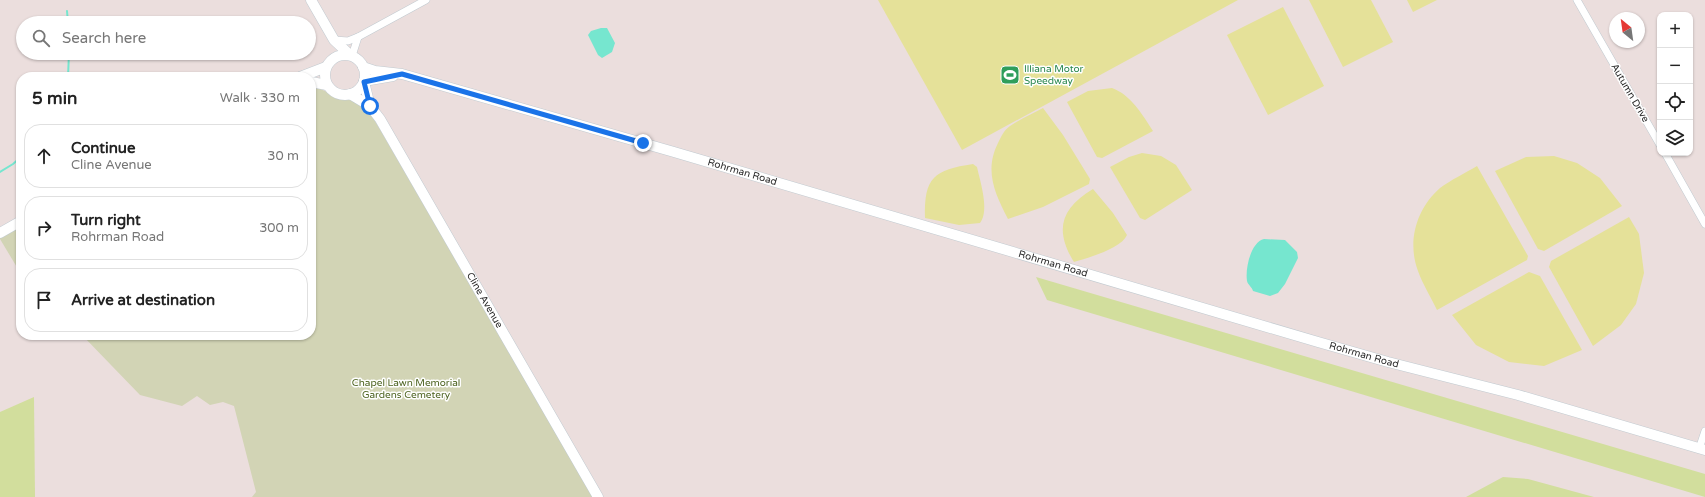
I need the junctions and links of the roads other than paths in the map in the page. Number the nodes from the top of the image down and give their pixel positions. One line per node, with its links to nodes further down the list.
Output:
1 (311, 0): 5 (street)
2 (426, 0): 4 (street)
3 (1577, 0): 16 (street, Autumn Drive)
4 (358, 37): 5 (street); 6 (street)
5 (334, 40): 6 (street); 7 (street)
6 (351, 56): 7 (street); 8 (street)
7 (327, 65): 9 (street); 13 (street)
8 (363, 67): 10 (street, Rohrman Road); 11 (street)
9 (311, 72)
10 (402, 74): 11 (street, Rohrman Road); 22 (street, Rohrman Road)
11 (364, 82): 14 (street); 15 (street, Cline Avenue)
12 (316, 83): 13 (street)
13 (327, 85): 14 (street)
14 (350, 94): 15 (street, Cline Avenue)
15 (370, 106): 23 (street, Cline Avenue)
16 (1657, 140)
17 (1667, 156): 19 (street)
18 (16, 224): 20 (street)
19 (1705, 224)
20 (0, 233)
21 (1705, 431): 22 (street)
22 (1702, 450)
23 (598, 497)

